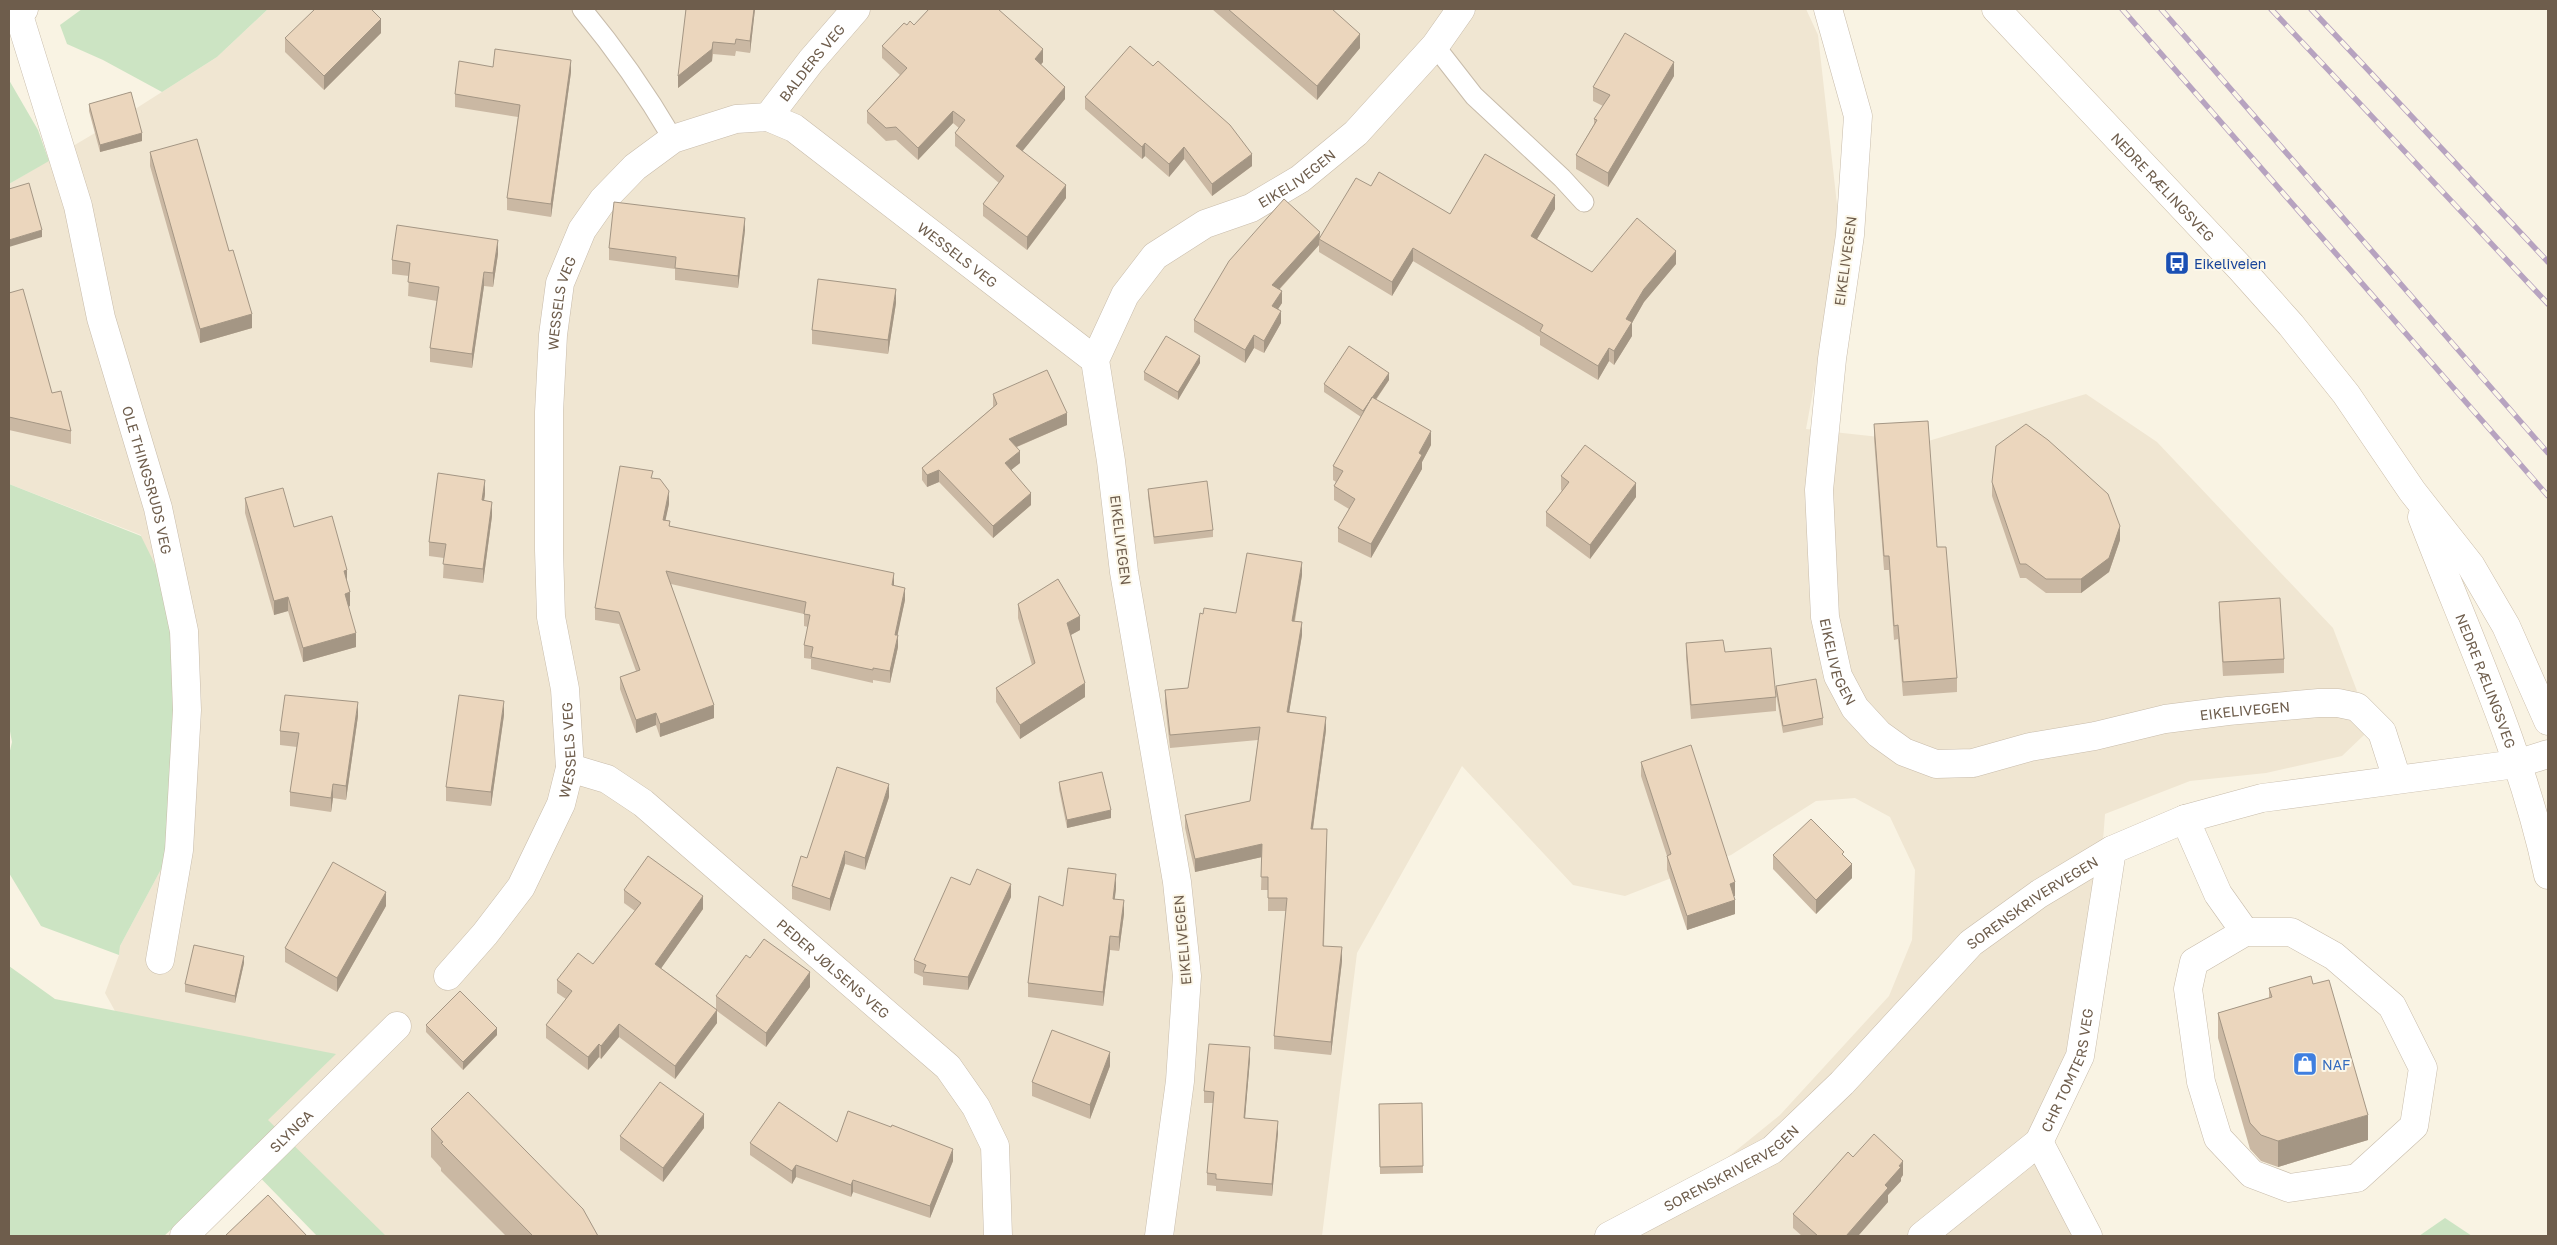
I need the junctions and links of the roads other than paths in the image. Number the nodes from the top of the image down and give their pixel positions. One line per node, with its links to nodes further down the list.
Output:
1 (582, 9): 9 (lane)
2 (856, 9): 8 (street, BALDERS VEG)
3 (1461, 9): 7 (street, EIKELIVEGEN)
4 (1828, 9): 17 (street, EIKELIVEGEN)
5 (1996, 9): 12 (street, NEDRE RÆLINGSVEG)
6 (17, 12): 22 (street, OLE THINGSRUDS VEG)
7 (1435, 46): 10 (lane); 11 (street, EIKELIVEGEN)
8 (768, 117): 9 (street, WESSELS VEG); 11 (street, WESSELS VEG)
9 (673, 139): 16 (street, WESSELS VEG)
10 (1584, 202)
11 (1095, 360): 28 (street, EIKELIVEGEN)
12 (2412, 491): 13 (street, NEDRE RÆLINGSVEG); 15 (street, NEDRE RÆLINGSVEG)
13 (2548, 720)
14 (2548, 754): 15 (street, SORENSKRIVERVEGEN)
15 (2516, 764): 17 (street, SORENSKRIVERVEGEN); 20 (street, NEDRE RÆLINGSVEG)
16 (570, 768): 23 (street, WESSELS VEG); 27 (street, PEDER JØLSENS VEG)
17 (2397, 779): 18 (street, SORENSKRIVERVEGEN)
18 (2185, 819): 19 (street, SORENSKRIVERVEGEN); 21 (street)
19 (2112, 850): 25 (street, CHR TOMTERS VEG); 29 (street, SORENSKRIVERVEGEN)
20 (2548, 876)
21 (2245, 932): 21 (street)
22 (160, 960)
23 (448, 976)
24 (398, 1026): 26 (street, SLYNGA)
25 (2038, 1142): 30 (street, CHR TOMTERS VEG); 31 (street)
26 (184, 1236)
27 (998, 1236)
28 (1159, 1236)
29 (1609, 1236)
30 (1922, 1236)
31 (2088, 1236)

